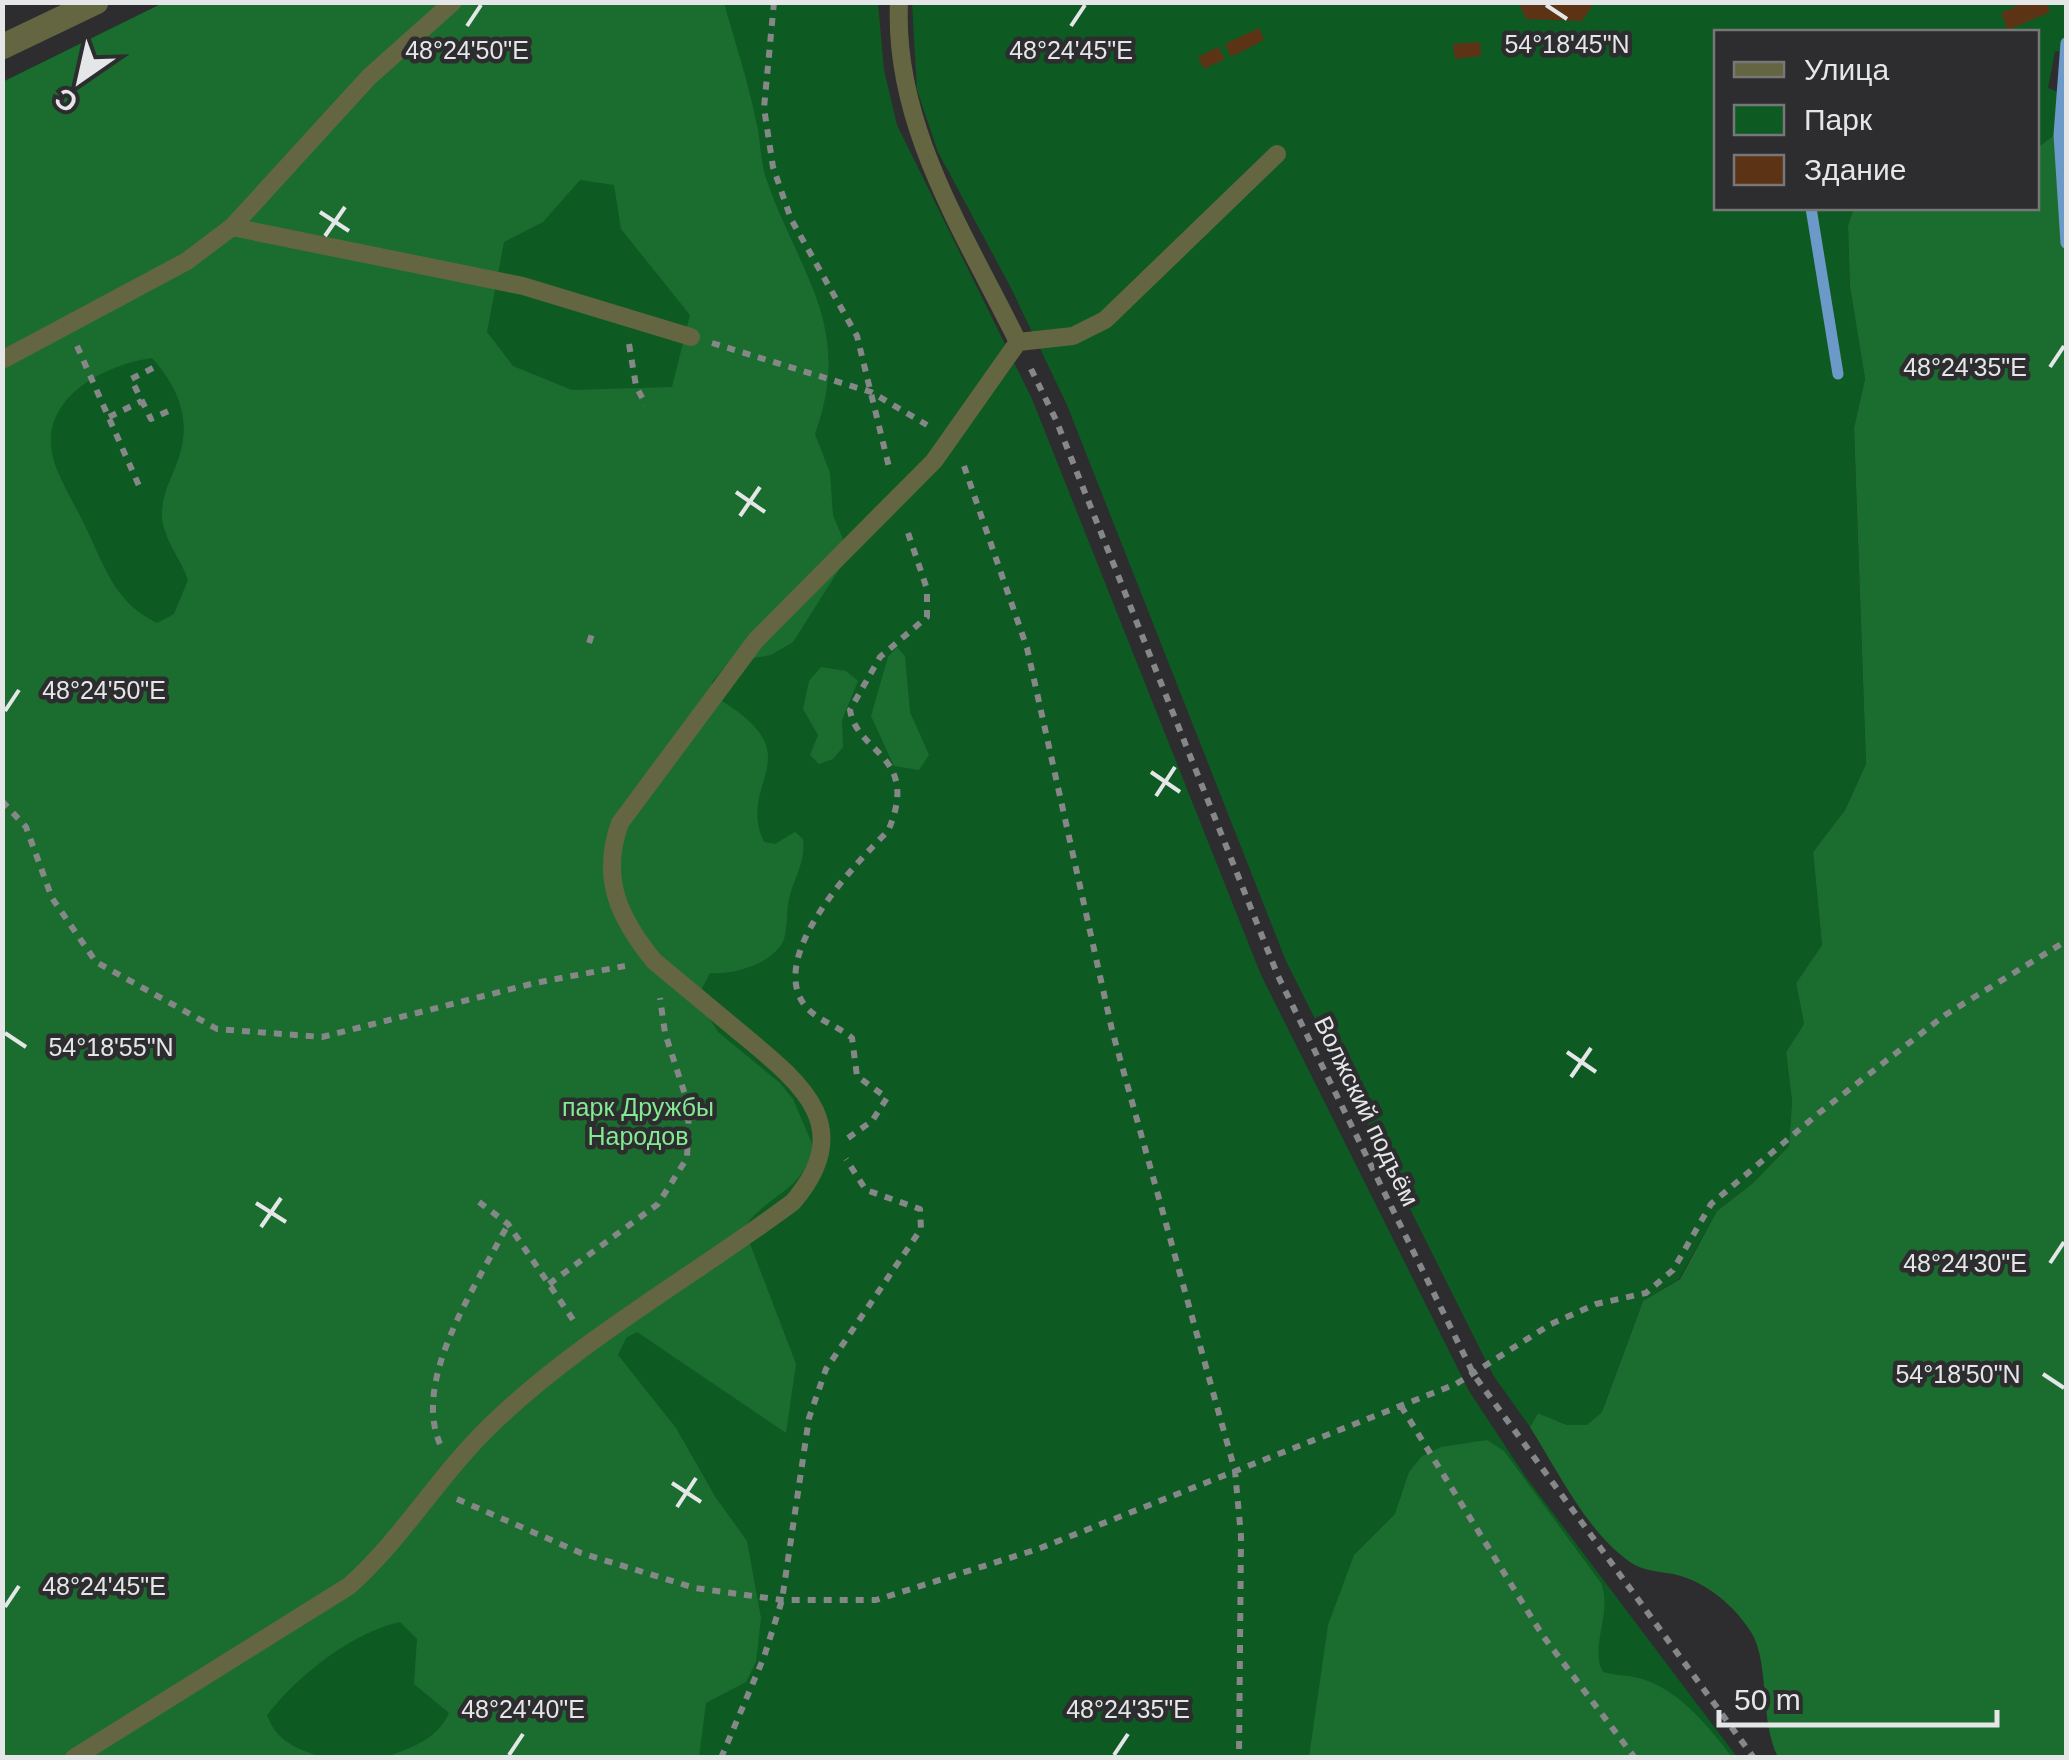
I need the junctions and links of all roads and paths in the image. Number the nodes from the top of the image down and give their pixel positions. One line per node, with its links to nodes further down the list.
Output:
1 (96, 2): 5 (street)
2 (453, 2): 7 (lane)
3 (774, 2): 14 (path)
4 (899, 2): 11 (lane)
5 (2, 47)
6 (1276, 154): 11 (lane)
7 (232, 226): 8 (lane); 9 (lane)
8 (624, 317): 10 (lane); 16 (path)
9 (67, 322): 12 (lane); 18 (path)
10 (691, 337): 14 (path)
11 (1018, 342): 19 (lane); 33 (path, Волжский подъём)
12 (2, 360)
13 (153, 368): 15 (path)
14 (870, 392): 20 (path); 22 (path)
15 (142, 401): 17 (path); 18 (path)
16 (646, 405)
17 (173, 410)
18 (109, 417): 21 (path)
19 (954, 436): 20 (lane); 36 (path)
20 (934, 460): 22 (lane)
21 (140, 488)
22 (897, 499): 27 (lane); 38 (path)
23 (593, 631): 24 (path)
24 (590, 643)
25 (2, 802): 27 (path)
26 (2066, 940): 33 (path)
27 (654, 961): 32 (lane)
28 (665, 1033): 31 (path)
29 (480, 1202): 30 (path)
30 (508, 1224): 31 (path); 35 (path)
31 (549, 1284): 32 (path)
32 (591, 1345): 35 (lane)
33 (1474, 1376): 34 (path); 43 (path, Волжский подъём)
34 (1401, 1406): 36 (path); 42 (path)
35 (450, 1468): 37 (lane)
36 (1235, 1471): 38 (path); 41 (path)
37 (435, 1487): 38 (path); 39 (lane)
38 (782, 1600): 40 (path)
39 (74, 1758)
40 (721, 1758)
41 (1239, 1758)
42 (1635, 1758)
43 (1754, 1758)

